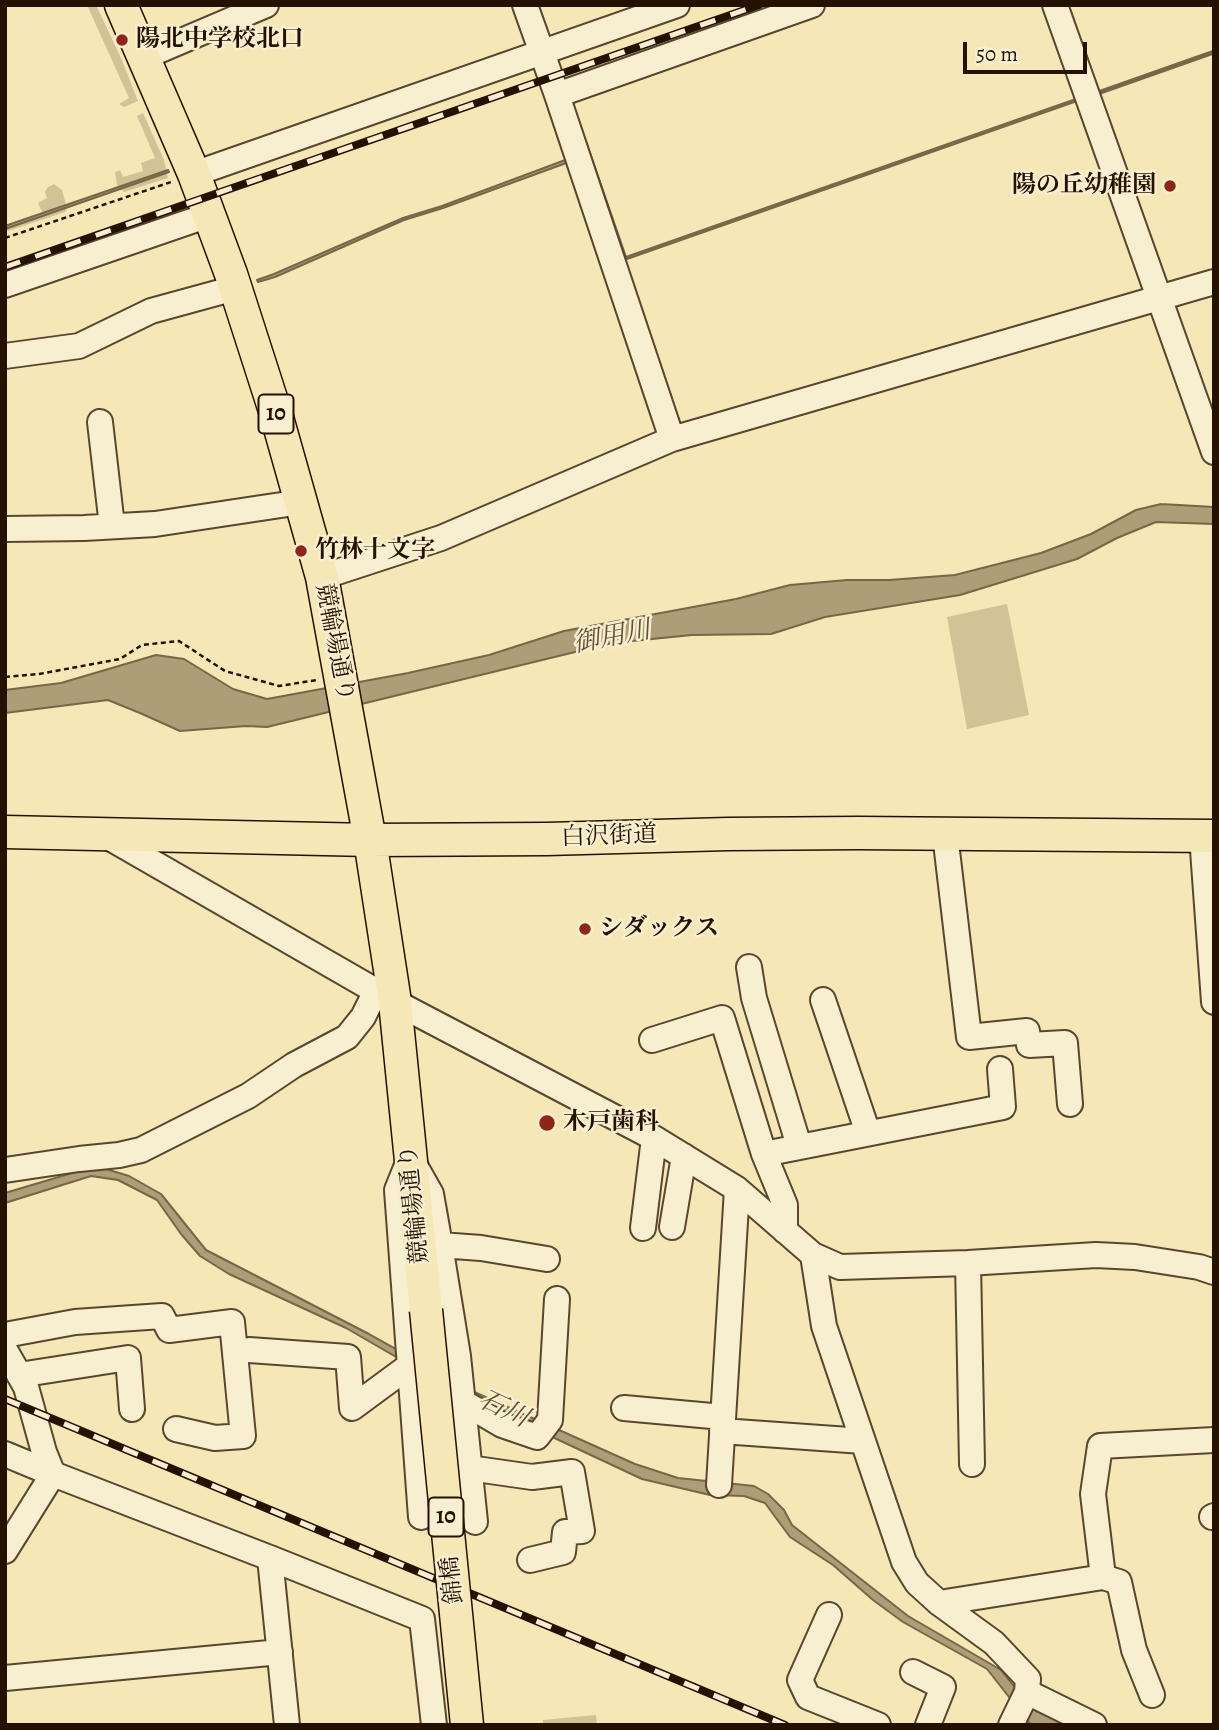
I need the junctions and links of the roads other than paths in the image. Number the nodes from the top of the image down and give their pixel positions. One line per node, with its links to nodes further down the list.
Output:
1 (121, 5): 8 (main road, 競輪場通り / 10)
2 (266, 5): 8 (street)
3 (525, 5): 7 (street)
4 (677, 5): 7 (street)
5 (812, 5): 9 (street)
6 (1055, 5): 15 (street)
7 (542, 52): 9 (street); 10 (street)
8 (144, 57): 10 (main road, 競輪場通り / 10)
9 (557, 95): 18 (street)
10 (194, 174): 11 (main road, 競輪場通り / 10)
11 (209, 215): 13 (street); 14 (main road, 競輪場通り / 10)
12 (1214, 282): 15 (street)
13 (5, 285)
14 (235, 288): 16 (street); 20 (main road, 競輪場通り / 10)
15 (1158, 297): 18 (street); 19 (street)
16 (5, 356)
17 (100, 422): 21 (street)
18 (671, 439): 23 (street)
19 (1214, 452)
20 (301, 502): 21 (street); 23 (main road, 競輪場通り / 10)
21 (112, 526): 22 (street)
22 (8, 527)
23 (322, 577): 28 (main road, 競輪場通り / 10)
24 (5, 832): 26 (main road, 白沢街道)
25 (945, 834): 27 (main road, 白沢街道); 28 (main road, 白沢街道); 35 (street)
26 (104, 835): 28 (main road, 白沢街道); 30 (street)
27 (1208, 836): 32 (street)
28 (370, 840): 30 (main road, 競輪場通り / 10)
29 (749, 967): 38 (street)
30 (386, 997): 37 (street); 41 (main road, 競輪場通り / 10); 42 (street)
31 (823, 1000): 36 (street)
32 (1214, 1002)
33 (652, 1040): 39 (street)
34 (1000, 1069): 36 (street)
35 (1070, 1104)
36 (868, 1133): 38 (street)
37 (654, 1138): 40 (street); 45 (street)
38 (799, 1146): 39 (street)
39 (764, 1154): 46 (street)
40 (684, 1156): 43 (street); 44 (street)
41 (411, 1158): 47 (street); 53 (main road, 競輪場通り / 10); 57 (street)
42 (5, 1170)
43 (737, 1189): 46 (street); 62 (street)
44 (672, 1227)
45 (643, 1228)
46 (785, 1231): 48 (street)
47 (440, 1245): 49 (street); 59 (street)
48 (813, 1255): 50 (street); 65 (street)
49 (547, 1259)
50 (968, 1263): 51 (street); 67 (street)
51 (1214, 1272)
52 (557, 1299): 59 (street)
53 (426, 1310): 86 (main road, 錦橋 / 10, bridge)
54 (5, 1335): 63 (street)
55 (5, 1350): 58 (street)
56 (249, 1350): 57 (street)
57 (409, 1366): 71 (street)
58 (19, 1375): 61 (street); 69 (street)
59 (463, 1402): 68 (street)
60 (624, 1408): 62 (street)
61 (132, 1409)
62 (723, 1424): 65 (street); 70 (street)
63 (176, 1429)
64 (1214, 1440): 76 (street)
65 (863, 1441): 77 (street)
66 (5, 1454): 69 (street)
67 (972, 1464)
68 (469, 1468): 72 (street); 75 (street)
69 (53, 1474): 73 (street); 74 (street)
70 (719, 1485)
71 (421, 1517)
72 (475, 1522)
73 (5, 1550)
74 (270, 1558): 79 (street); 85 (street)
75 (530, 1560)
76 (1103, 1577): 77 (street); 83 (street)
77 (939, 1603): 82 (street)
78 (829, 1615): 87 (street)
79 (280, 1652): 81 (street); 84 (street)
80 (913, 1672): 88 (street)
81 (5, 1678)
82 (1027, 1692): 89 (street); 90 (street)
83 (1152, 1695)
84 (287, 1725)
85 (434, 1725)
86 (467, 1725)
87 (878, 1725)
88 (928, 1725)
89 (1011, 1725)
90 (1094, 1725)

